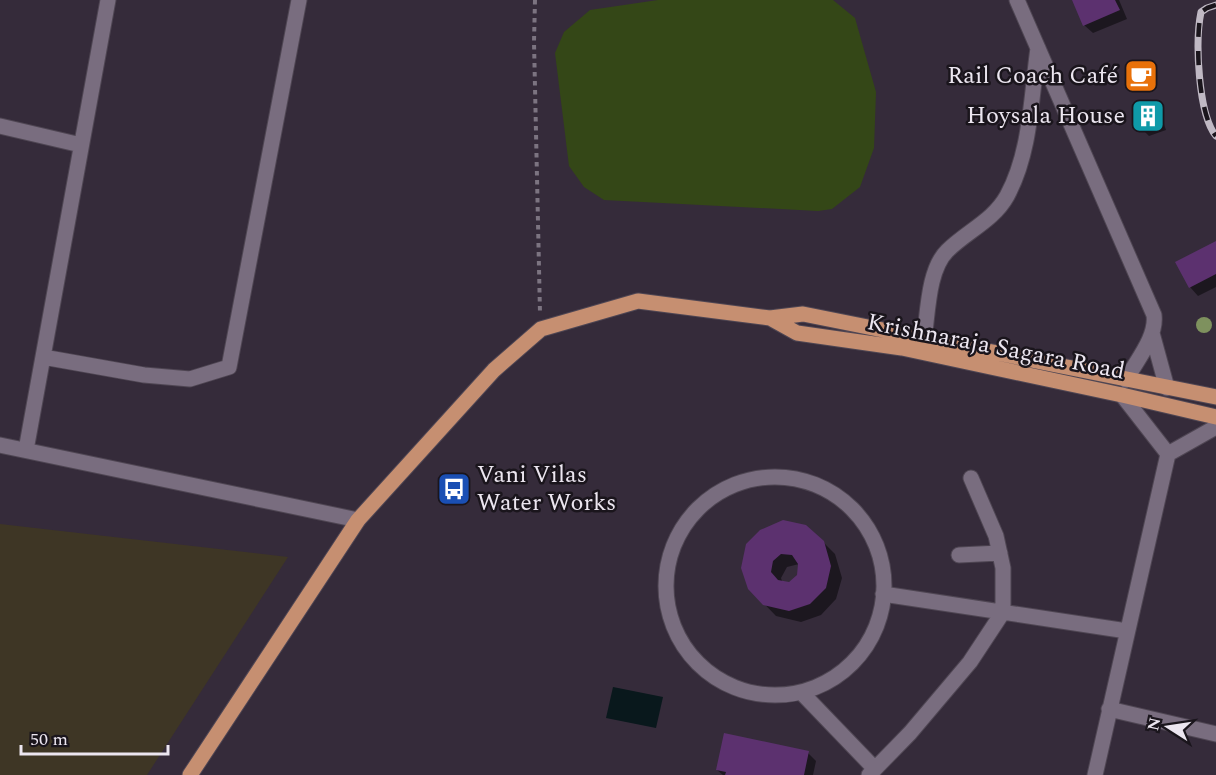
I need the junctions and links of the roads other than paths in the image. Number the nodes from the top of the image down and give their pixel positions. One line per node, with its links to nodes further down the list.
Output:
1 (108, 0): 6 (street)
2 (299, 0): 10 (street)
3 (1017, 0): 4 (street)
4 (1038, 48): 8 (street); 9 (street)
5 (0, 126): 6 (street)
6 (81, 145): 10 (street)
7 (770, 318): 9 (main road, Krishnaraja Sagara Road); 11 (main road, Krishnaraja Sagara Road); 21 (main road, Krishnaraja Sagara Road)
8 (1152, 333): 11 (street); 12 (street)
9 (924, 339): 11 (main road, Krishnaraja Sagara Road)
10 (43, 357): 18 (street)
11 (1124, 387): 12 (main road, Krishnaraja Sagara Road); 14 (main road, Krishnaraja Sagara Road); 19 (street)
12 (1167, 388): 13 (main road, Krishnaraja Sagara Road); 14 (main road)
13 (1216, 398)
14 (1163, 404): 15 (main road, Krishnaraja Sagara Road)
15 (1216, 417)
16 (1216, 427): 19 (street)
17 (0, 445): 18 (street)
18 (26, 450): 21 (street)
19 (1168, 454): 26 (street)
20 (971, 478): 22 (street)
21 (357, 520): 31 (main road, Krishnaraja Sagara Road)
22 (1000, 553): 23 (street); 25 (street)
23 (959, 555)
24 (883, 594): 25 (street); 27 (street); 27 (street)
25 (1003, 612): 26 (street); 30 (street)
26 (1127, 632): 28 (street)
27 (801, 692): 30 (street)
28 (1109, 709): 29 (street); 32 (street)
29 (1216, 734)
30 (872, 772)
31 (190, 775)
32 (1095, 775)

